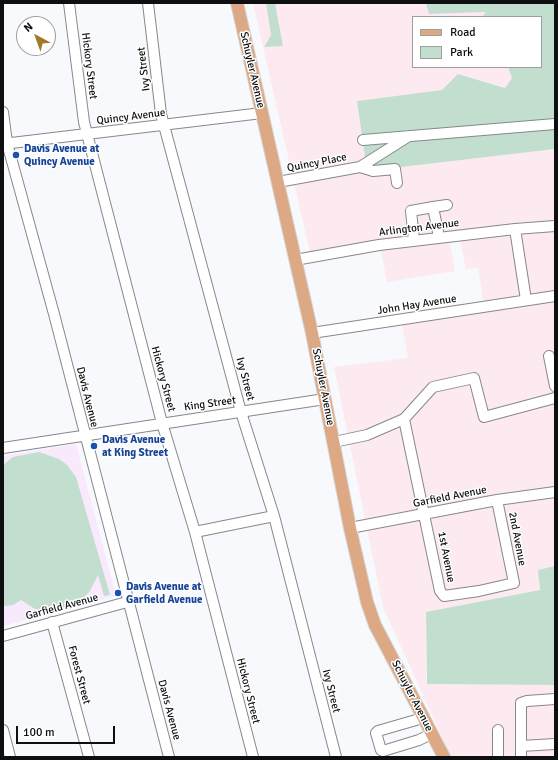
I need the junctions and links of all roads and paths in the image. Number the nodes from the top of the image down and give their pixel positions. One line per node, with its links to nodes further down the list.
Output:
1 (69, 3): 8 (street, Hickory Street)
2 (148, 3): 7 (street, Ivy Street)
3 (237, 3): 5 (main road, Schuyler Avenue)
4 (3, 112): 11 (street, Davis Avenue)
5 (262, 113): 7 (street, Quincy Avenue); 13 (main road, Schuyler Avenue)
6 (555, 124): 9 (street)
7 (165, 125): 8 (street, Quincy Avenue); 29 (street, Ivy Street)
8 (87, 134): 11 (street, Quincy Avenue); 31 (street, Hickory Street)
9 (412, 134): 10 (street); 12 (street)
10 (363, 140)
11 (5, 143): 32 (street, Davis Avenue)
12 (360, 167): 13 (street, Quincy Place); 14 (street)
13 (278, 182): 21 (main road, Schuyler Avenue)
14 (397, 183)
15 (447, 204): 16 (street)
16 (433, 207): 19 (street); 20 (street)
17 (555, 226): 18 (street, Arlington Avenue)
18 (515, 230): 19 (street, Arlington Avenue); 23 (street)
19 (439, 237): 20 (street, Arlington Avenue)
20 (414, 240): 21 (street, Arlington Avenue)
21 (295, 260): 24 (main road, Schuyler Avenue)
22 (555, 296): 23 (street, John Hay Avenue)
23 (526, 300): 24 (street, John Hay Avenue)
24 (312, 333): 28 (main road, Schuyler Avenue)
25 (549, 356): 26 (street)
26 (555, 386)
27 (555, 398): 30 (street)
28 (325, 399): 29 (street, King Street); 33 (main road, Schuyler Avenue)
29 (241, 412): 31 (street, King Street); 38 (street, Ivy Street)
30 (404, 419): 33 (street); 37 (street, 1st Avenue)
31 (162, 423): 32 (street, King Street); 40 (street, Hickory Street)
32 (84, 436): 34 (street, King Street); 42 (street, Davis Avenue)
33 (334, 442): 39 (main road, Schuyler Avenue)
34 (3, 446)
35 (555, 492): 36 (street, Garfield Avenue)
36 (497, 500): 37 (street, Garfield Avenue); 41 (street, 2nd Avenue)
37 (425, 514): 39 (street, Garfield Avenue); 41 (street, 1st Avenue)
38 (274, 516): 40 (street); 56 (street, Ivy Street)
39 (350, 528): 46 (main road, Schuyler Avenue)
40 (195, 532): 55 (street, Hickory Street)
41 (514, 583)
42 (127, 602): 43 (street, Garfield Avenue); 54 (street, Davis Avenue)
43 (52, 622): 44 (street, Garfield Avenue); 53 (street, Forest Street)
44 (3, 636)
45 (555, 699): 51 (street)
46 (422, 716): 49 (main road, Schuyler Avenue); 49 (street)
47 (3, 730): 52 (street)
48 (498, 730): 58 (street)
49 (431, 734): 57 (main road, Schuyler Avenue)
50 (555, 744): 51 (street)
51 (521, 746): 59 (street)
52 (10, 757)
53 (89, 757)
54 (169, 757)
55 (253, 757)
56 (336, 757)
57 (444, 757)
58 (498, 757)
59 (521, 757)

